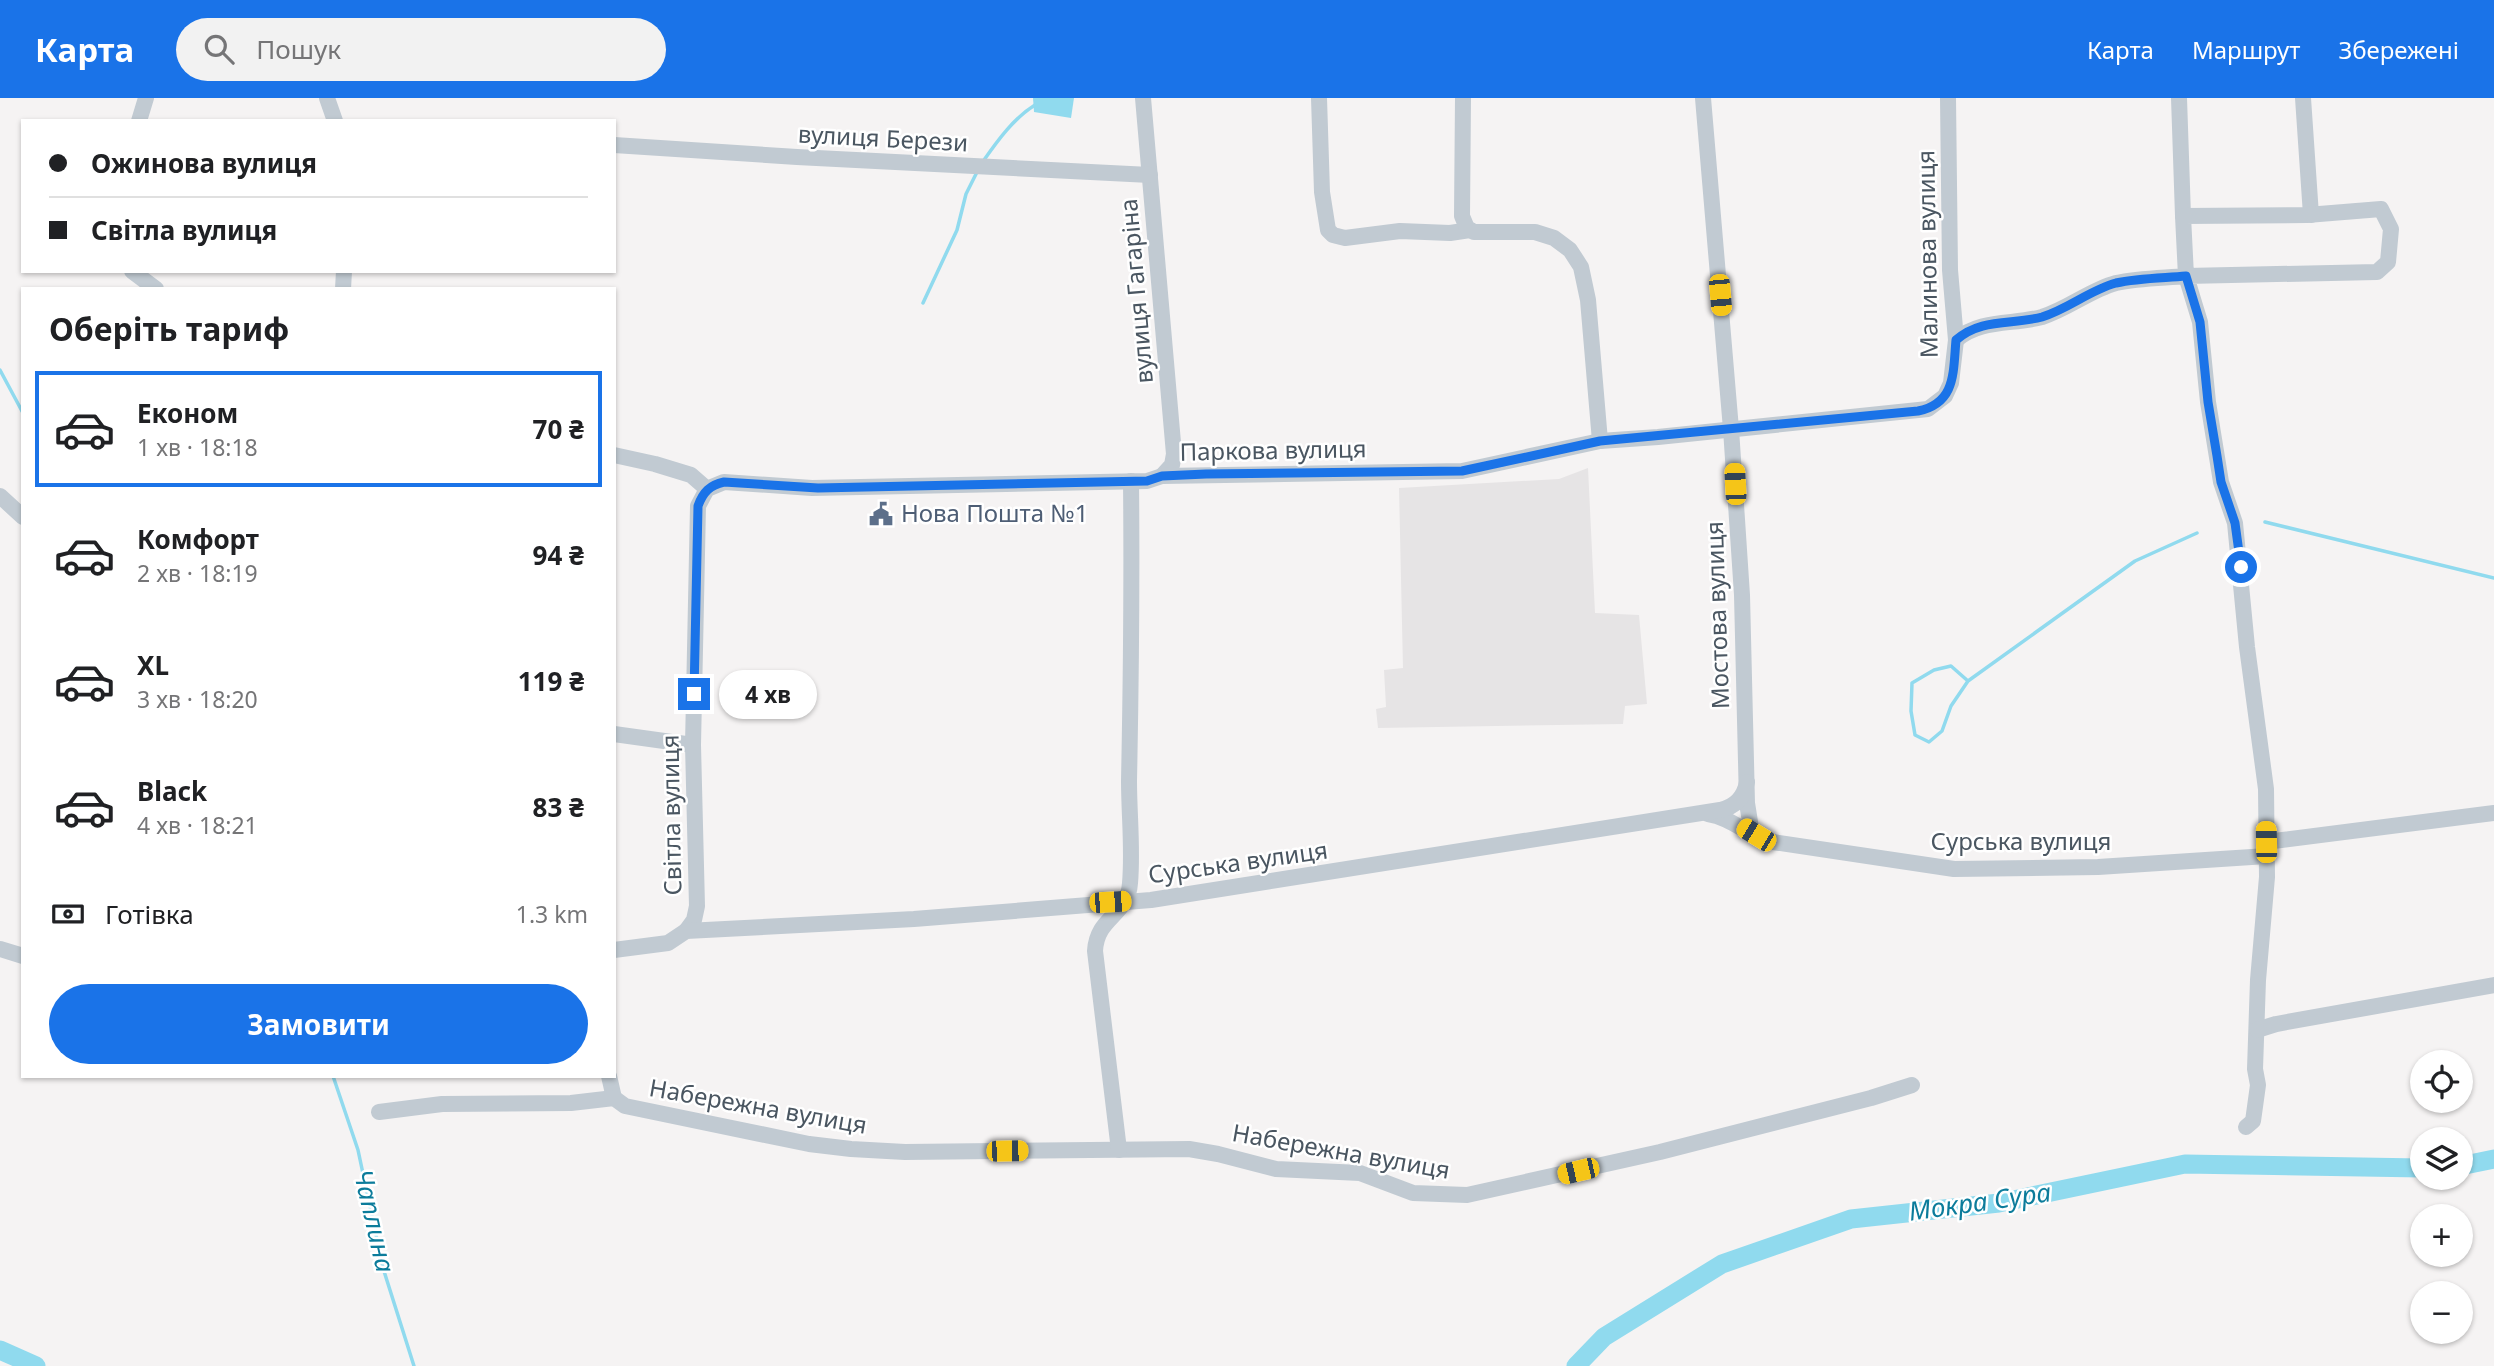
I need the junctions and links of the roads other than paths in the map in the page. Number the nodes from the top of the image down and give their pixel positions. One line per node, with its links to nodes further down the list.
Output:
1 (327, 98): 9 (street)
2 (1143, 98): 11 (street, вулиця Гагаріна)
3 (1319, 98): 14 (street)
4 (1463, 98): 14 (street)
5 (1703, 98): 20 (street, Мостова вулиця)
6 (1948, 98): 18 (street, Малинова вулиця)
7 (2179, 98): 13 (street)
8 (2303, 98): 12 (street)
9 (334, 119)
10 (616, 145): 11 (street, вулиця Берези)
11 (1150, 176): 23 (street, вулиця Гагаріна)
12 (2311, 215): 13 (street); 16 (street)
13 (2183, 216): 16 (street)
14 (1470, 230): 21 (street)
15 (135, 273): 17 (street)
16 (2186, 276): 18 (street); 34 (street)
17 (153, 287)
18 (1956, 340): 19 (street, Малинова вулиця)
19 (1938, 404): 20 (street, Паркова вулиця)
20 (1731, 429): 21 (street, Паркова вулиця); 30 (street, Мостова вулиця)
21 (1600, 441): 23 (street, Паркова вулиця)
22 (616, 455): 25 (street)
23 (1162, 476): 24 (street, Паркова вулиця)
24 (1130, 481): 25 (street, Паркова вулиця); 35 (street)
25 (707, 489): 29 (street, Світла вулиця)
26 (0, 496): 27 (street)
27 (21, 515)
28 (616, 734): 29 (street)
29 (693, 745): 36 (street, Світла вулиця)
30 (1747, 782): 31 (street, Сурська вулиця); 33 (street, Мостова вулиця)
31 (1700, 813): 33 (street, Сурська вулиця); 35 (street, Сурська вулиця)
32 (2494, 813): 34 (street, Сурська вулиця)
33 (1756, 835): 34 (street, Сурська вулиця)
34 (2267, 849): 41 (street)
35 (1125, 901): 36 (street, Сурська вулиця); 47 (street)
36 (686, 931): 38 (street, Сурська вулиця)
37 (0, 949): 39 (street)
38 (616, 950)
39 (21, 955)
40 (2494, 985): 41 (street)
41 (2257, 1030): 46 (street)
42 (609, 1078): 44 (street)
43 (1912, 1085): 47 (street, Набережна вулиця)
44 (614, 1098): 45 (street, Набережна вулиця); 47 (street, Набережна вулиця)
45 (379, 1112)
46 (2246, 1127)
47 (1119, 1150)

